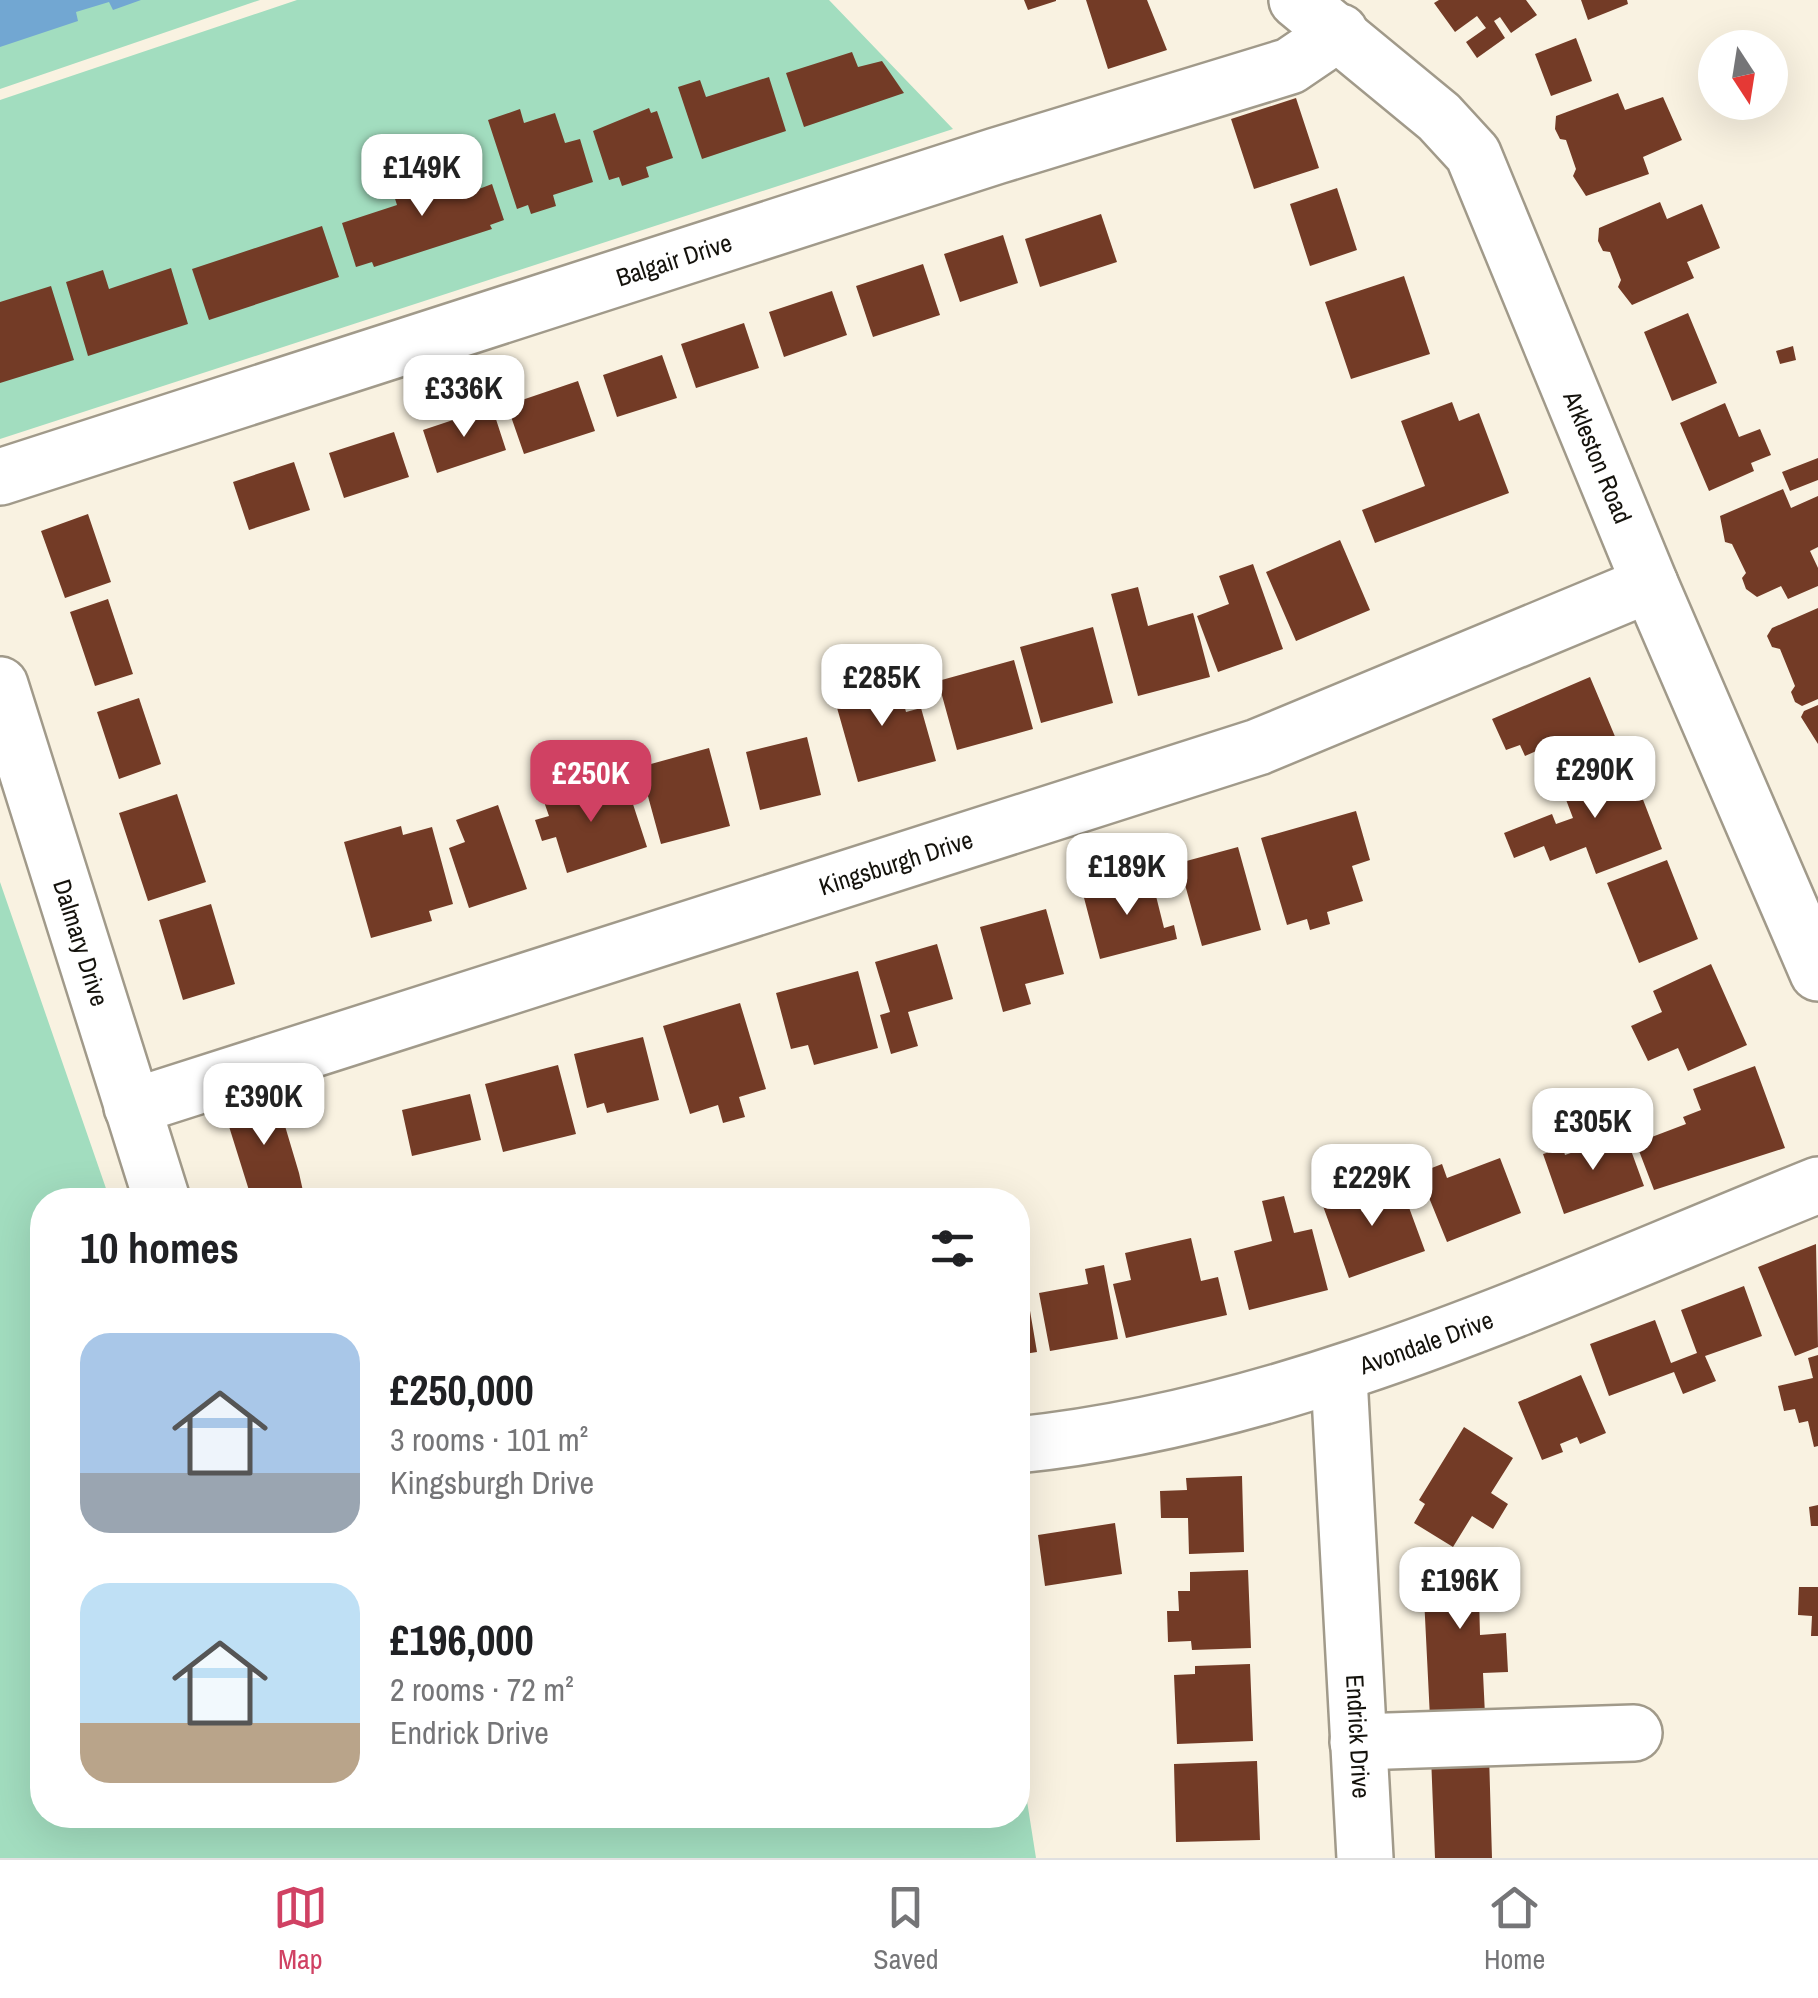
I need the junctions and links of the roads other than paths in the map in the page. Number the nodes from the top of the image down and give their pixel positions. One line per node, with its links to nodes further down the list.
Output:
1 (1310, 8): 2 (street, Balgair Drive); 3 (street, Arkleston Road)
2 (0, 477)
3 (1650, 584): 5 (street, Arkleston Road); 6 (street, Kingsburgh Drive)
4 (0, 685): 6 (street, Dalmary Drive)
5 (1818, 973)
6 (132, 1107): 8 (street, Dalmary Drive)
7 (1818, 1185): 9 (street, Avondale Drive)
8 (158, 1188)
9 (1339, 1377): 10 (street, Avondale Drive); 12 (street, Endrick Drive)
10 (1030, 1444)
11 (1634, 1733): 12 (street)
12 (1358, 1742): 13 (street, Endrick Drive)
13 (1364, 1858)

